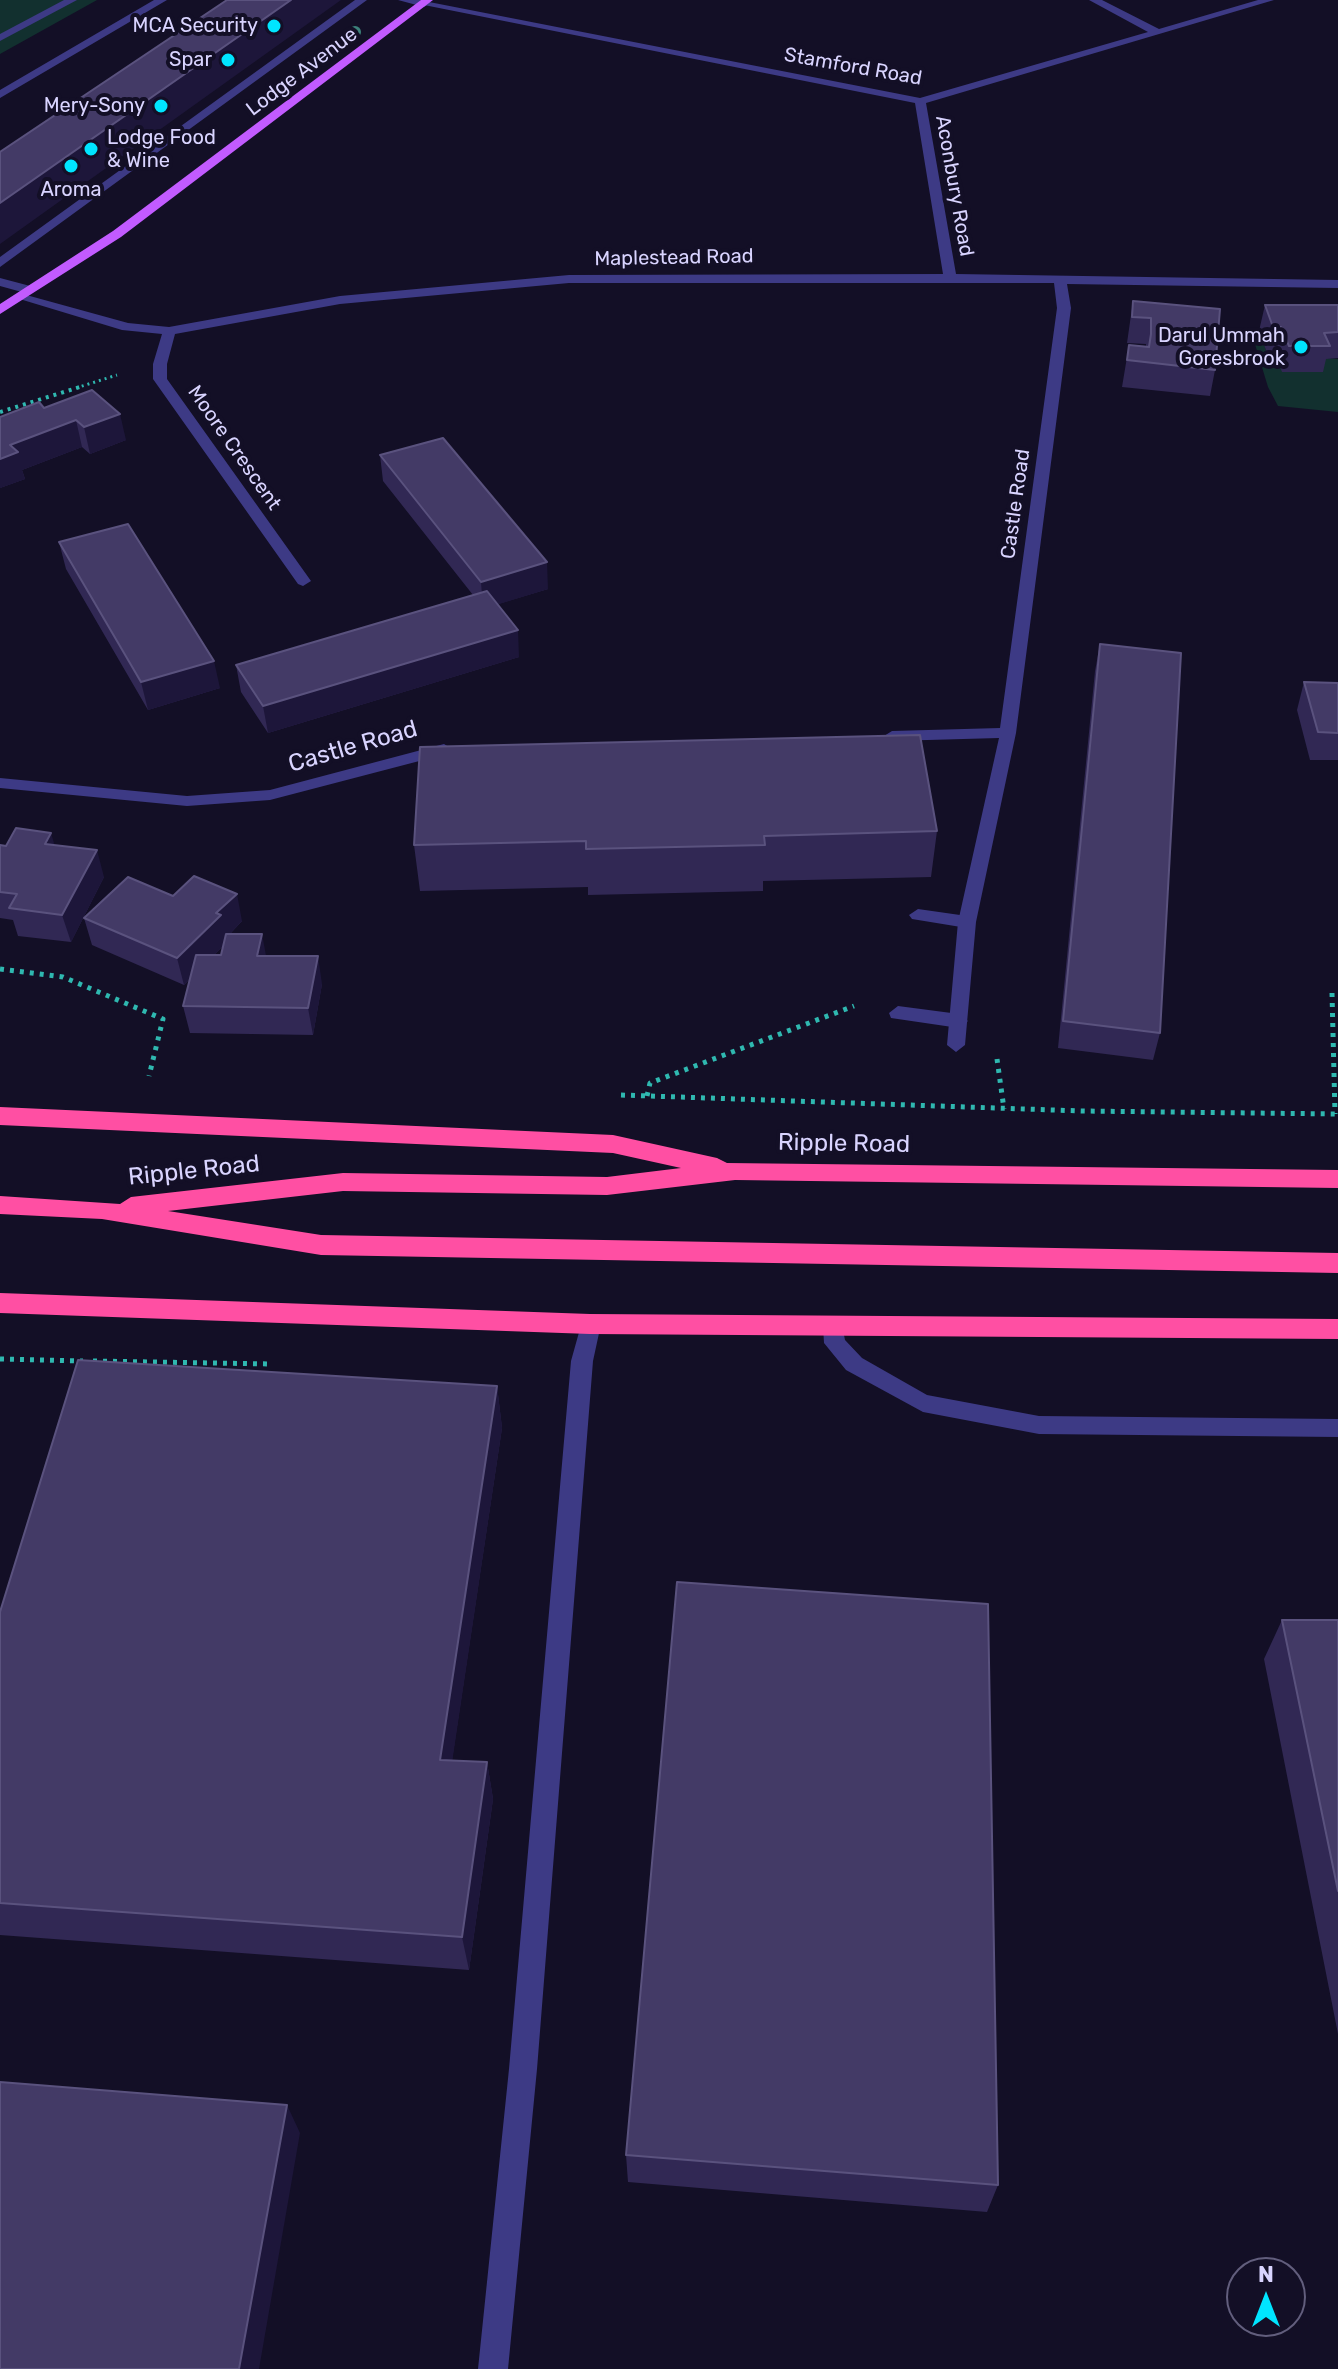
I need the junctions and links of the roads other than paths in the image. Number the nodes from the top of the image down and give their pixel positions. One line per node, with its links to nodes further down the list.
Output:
1 (72, 0): 9 (street)
2 (162, 0): 10 (street)
3 (362, 0): 12 (street)
4 (403, 0): 7 (street, Stamford Road)
5 (1094, 0): 8 (street)
6 (1269, 0): 8 (street, Stamford Road)
7 (426, 2): 11 (street, Stamford Road); 17 (main road, Lodge Avenue)
8 (1155, 31): 11 (street, Stamford Road)
9 (0, 38)
10 (0, 95)
11 (920, 101): 13 (street, Aconbury Road)
12 (0, 263)
13 (950, 278): 14 (street, Maplestead Road); 19 (street, Maplestead Road)
14 (1060, 281): 16 (street, Maplestead Road); 21 (street, Castle Road)
15 (0, 282): 17 (street, Maplestead Road)
16 (1338, 284)
17 (24, 294): 18 (main road, Lodge Avenue); 19 (street, Maplestead Road)
18 (0, 310)
19 (169, 331): 20 (street, Moore Crescent)
20 (303, 581)
21 (1008, 733): 22 (street); 26 (street, Castle Road)
22 (868, 737)
23 (463, 749): 24 (street, Castle Road)
24 (0, 783)
25 (918, 915): 26 (street)
26 (967, 922): 28 (street, Castle Road)
27 (898, 1013): 28 (street)
28 (959, 1021): 29 (street, Castle Road)
29 (956, 1045)
30 (0, 1116): 31 (highway)
31 (735, 1171): 32 (highway, Ripple Road); 34 (highway, Ripple Road)
32 (1338, 1179)
33 (0, 1205): 34 (highway)
34 (102, 1210): 35 (highway, Ripple Road)
35 (1338, 1263)
36 (0, 1303): 37 (highway)
37 (590, 1324): 38 (highway); 41 (street)
38 (834, 1326): 39 (highway); 40 (street)
39 (1338, 1329)
40 (1338, 1428)
41 (493, 2369)

